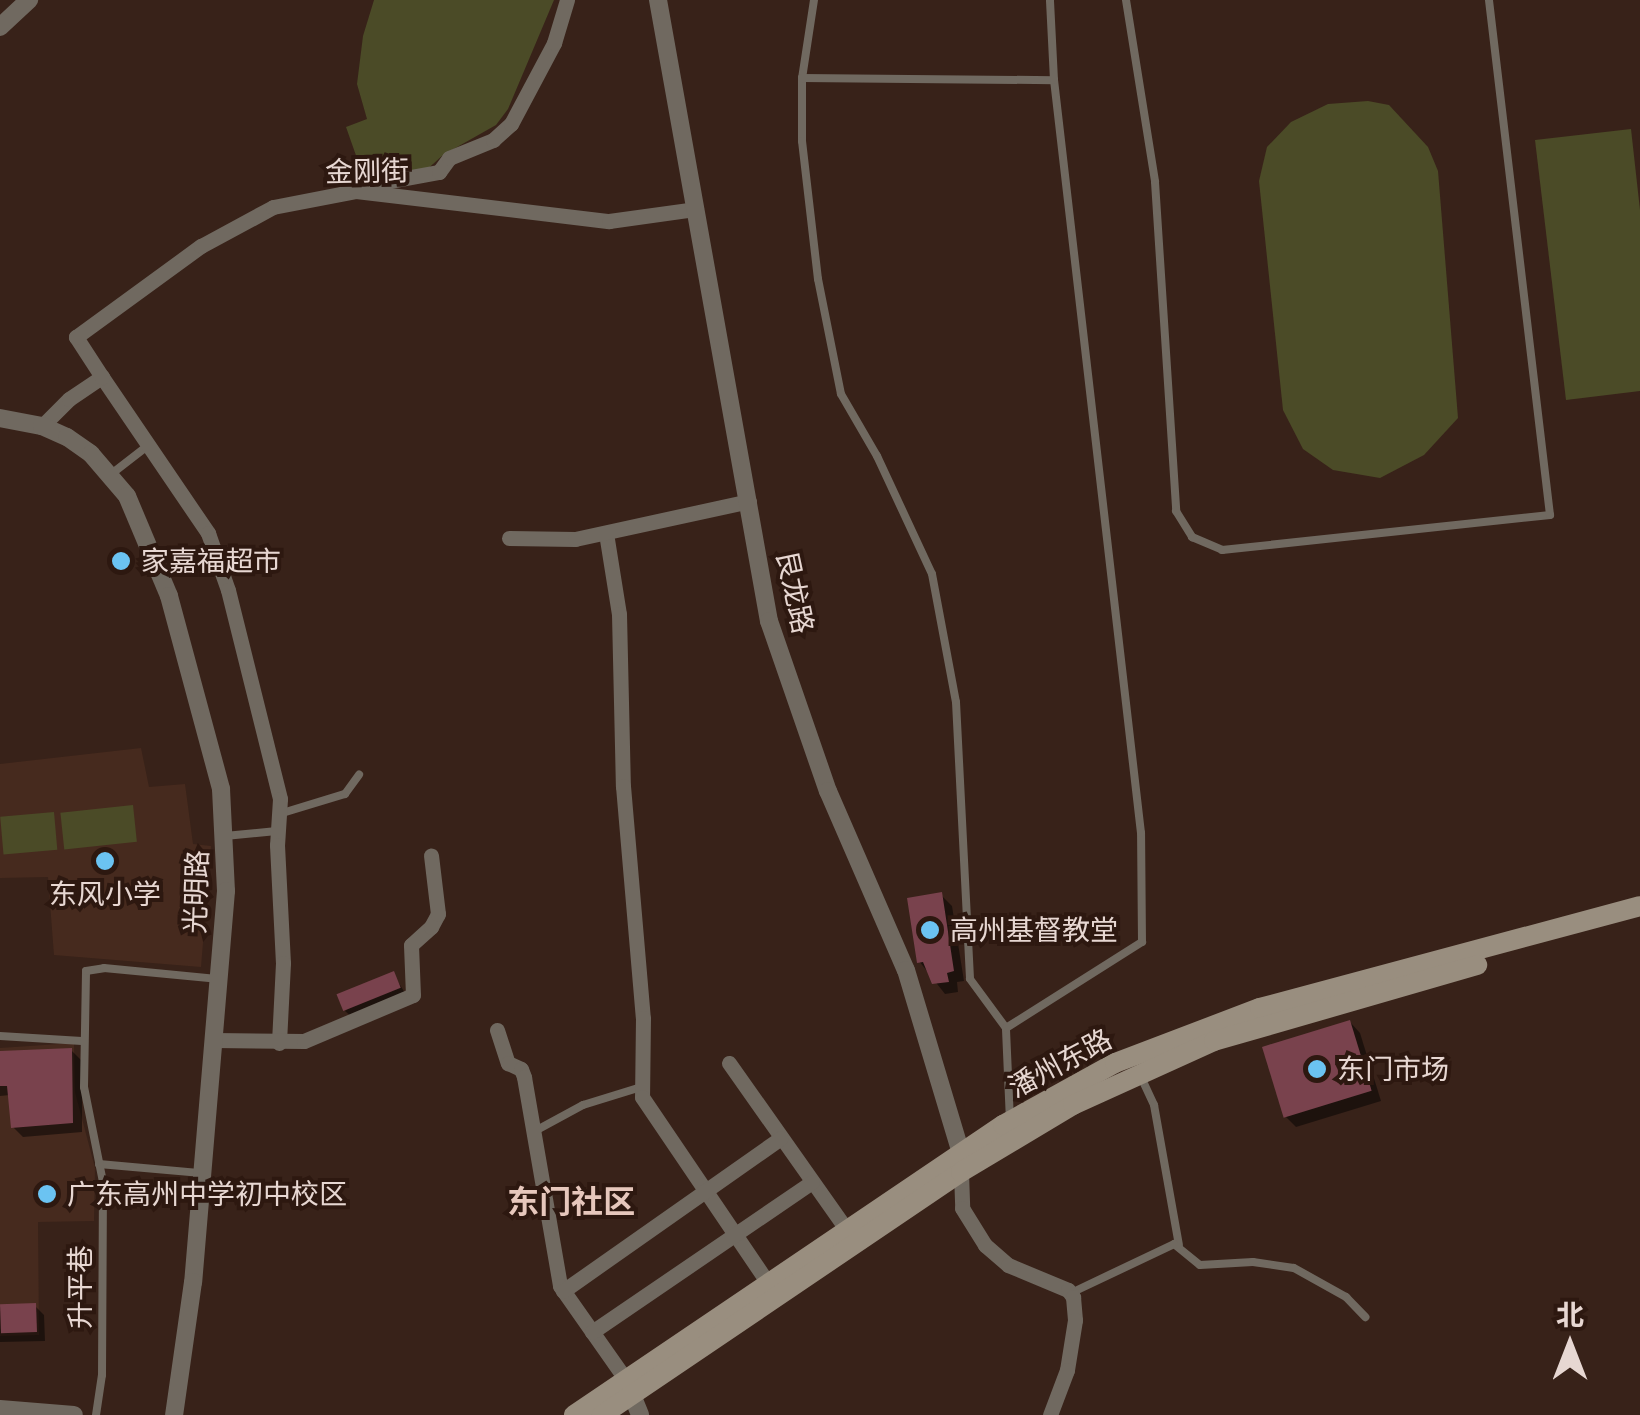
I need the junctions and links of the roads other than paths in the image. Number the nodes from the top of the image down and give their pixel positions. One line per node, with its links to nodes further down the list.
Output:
1 (29, 0): 8 (street)
2 (567, 0): 11 (street)
3 (658, 0): 12 (street, 艮龙路)
4 (814, 0): 9 (lane)
5 (1050, 0): 10 (lane)
6 (1126, 0): 7 (lane)
7 (1490, 0)
8 (0, 27)
9 (802, 78): 10 (lane); 28 (lane)
10 (1054, 80): 28 (lane)
11 (374, 192): 12 (street, 金刚街); 13 (street, 金刚街)
12 (696, 210): 18 (street, 艮龙路)
13 (102, 377): 15 (street); 16 (street)
14 (0, 418): 15 (street, 光明路)
15 (42, 426): 17 (street, 光明路)
16 (150, 444): 17 (lane); 22 (street)
17 (110, 474): 23 (street, 光明路)
18 (749, 501): 19 (street); 40 (street, 艮龙路)
19 (606, 532): 20 (street); 36 (street)
20 (508, 538)
21 (359, 775): 22 (lane)
22 (278, 822): 23 (lane); 33 (street)
23 (225, 836): 27 (street, 光明路)
24 (431, 855): 33 (street)
25 (1640, 906): 35 (main road, 潘州东路)
26 (1640, 920): 35 (main road, 潘州东路)
27 (218, 979): 31 (lane, 升平巷); 32 (street, 光明路)
28 (1006, 1028): 37 (lane)
29 (497, 1030): 38 (street)
30 (0, 1036): 31 (lane)
31 (82, 1040): 41 (lane, 升平巷)
32 (214, 1040): 33 (street); 42 (street, 光明路)
33 (279, 1043)
34 (729, 1063): 39 (street)
35 (1132, 1065): 37 (main road, 潘州东路); 47 (lane)
36 (641, 1087): 38 (lane); 44 (street)
37 (1012, 1130): 40 (main road, 潘州东路)
38 (536, 1131): 49 (street)
39 (780, 1138): 43 (street); 44 (street)
40 (961, 1163): 46 (main road, 潘州东路); 50 (street)
41 (99, 1164): 42 (lane); 56 (lane, 升平巷)
42 (204, 1173): 57 (street, 光明路)
43 (812, 1182): 45 (street); 46 (street)
44 (704, 1192): 45 (street); 49 (street)
45 (734, 1234): 48 (street); 52 (street)
46 (852, 1237): 48 (main road, 潘州东路)
47 (1178, 1245): 50 (lane); 51 (lane)
48 (773, 1290): 53 (main road, 潘州东路)
49 (563, 1291): 52 (street)
50 (1071, 1293): 61 (street)
51 (1366, 1318)
52 (592, 1332): 53 (street)
53 (629, 1387): 58 (main road, 潘州东路); 59 (main road, 潘州东路); 60 (street)
54 (0, 1408): 55 (street)
55 (74, 1415)
56 (96, 1415)
57 (174, 1415)
58 (574, 1415)
59 (602, 1415)
60 (640, 1415)
61 (1050, 1415)

